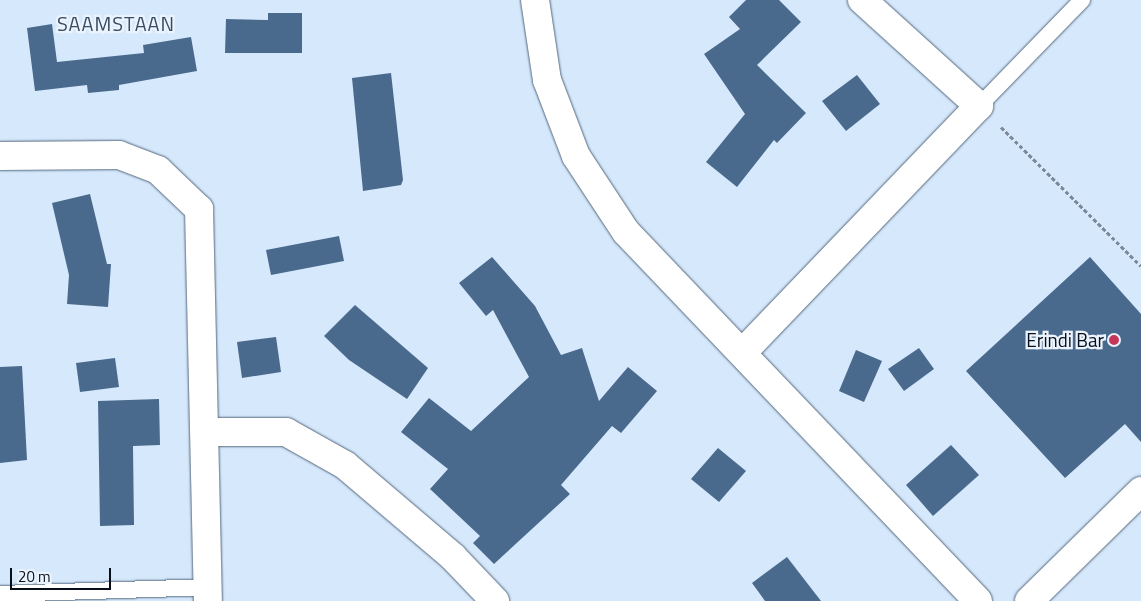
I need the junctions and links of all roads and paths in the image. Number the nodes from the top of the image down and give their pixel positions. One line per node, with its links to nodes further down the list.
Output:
1 (534, 0): 7 (street)
2 (862, 0): 4 (street)
3 (1082, 0): 4 (lane)
4 (979, 106): 6 (path); 7 (street)
5 (0, 156): 8 (street)
6 (1141, 266)
7 (743, 352): 13 (street)
8 (206, 432): 11 (street); 12 (street)
9 (1141, 491): 14 (street)
10 (0, 594): 11 (lane)
11 (208, 594)
12 (494, 601)
13 (978, 601)
14 (1029, 601)

